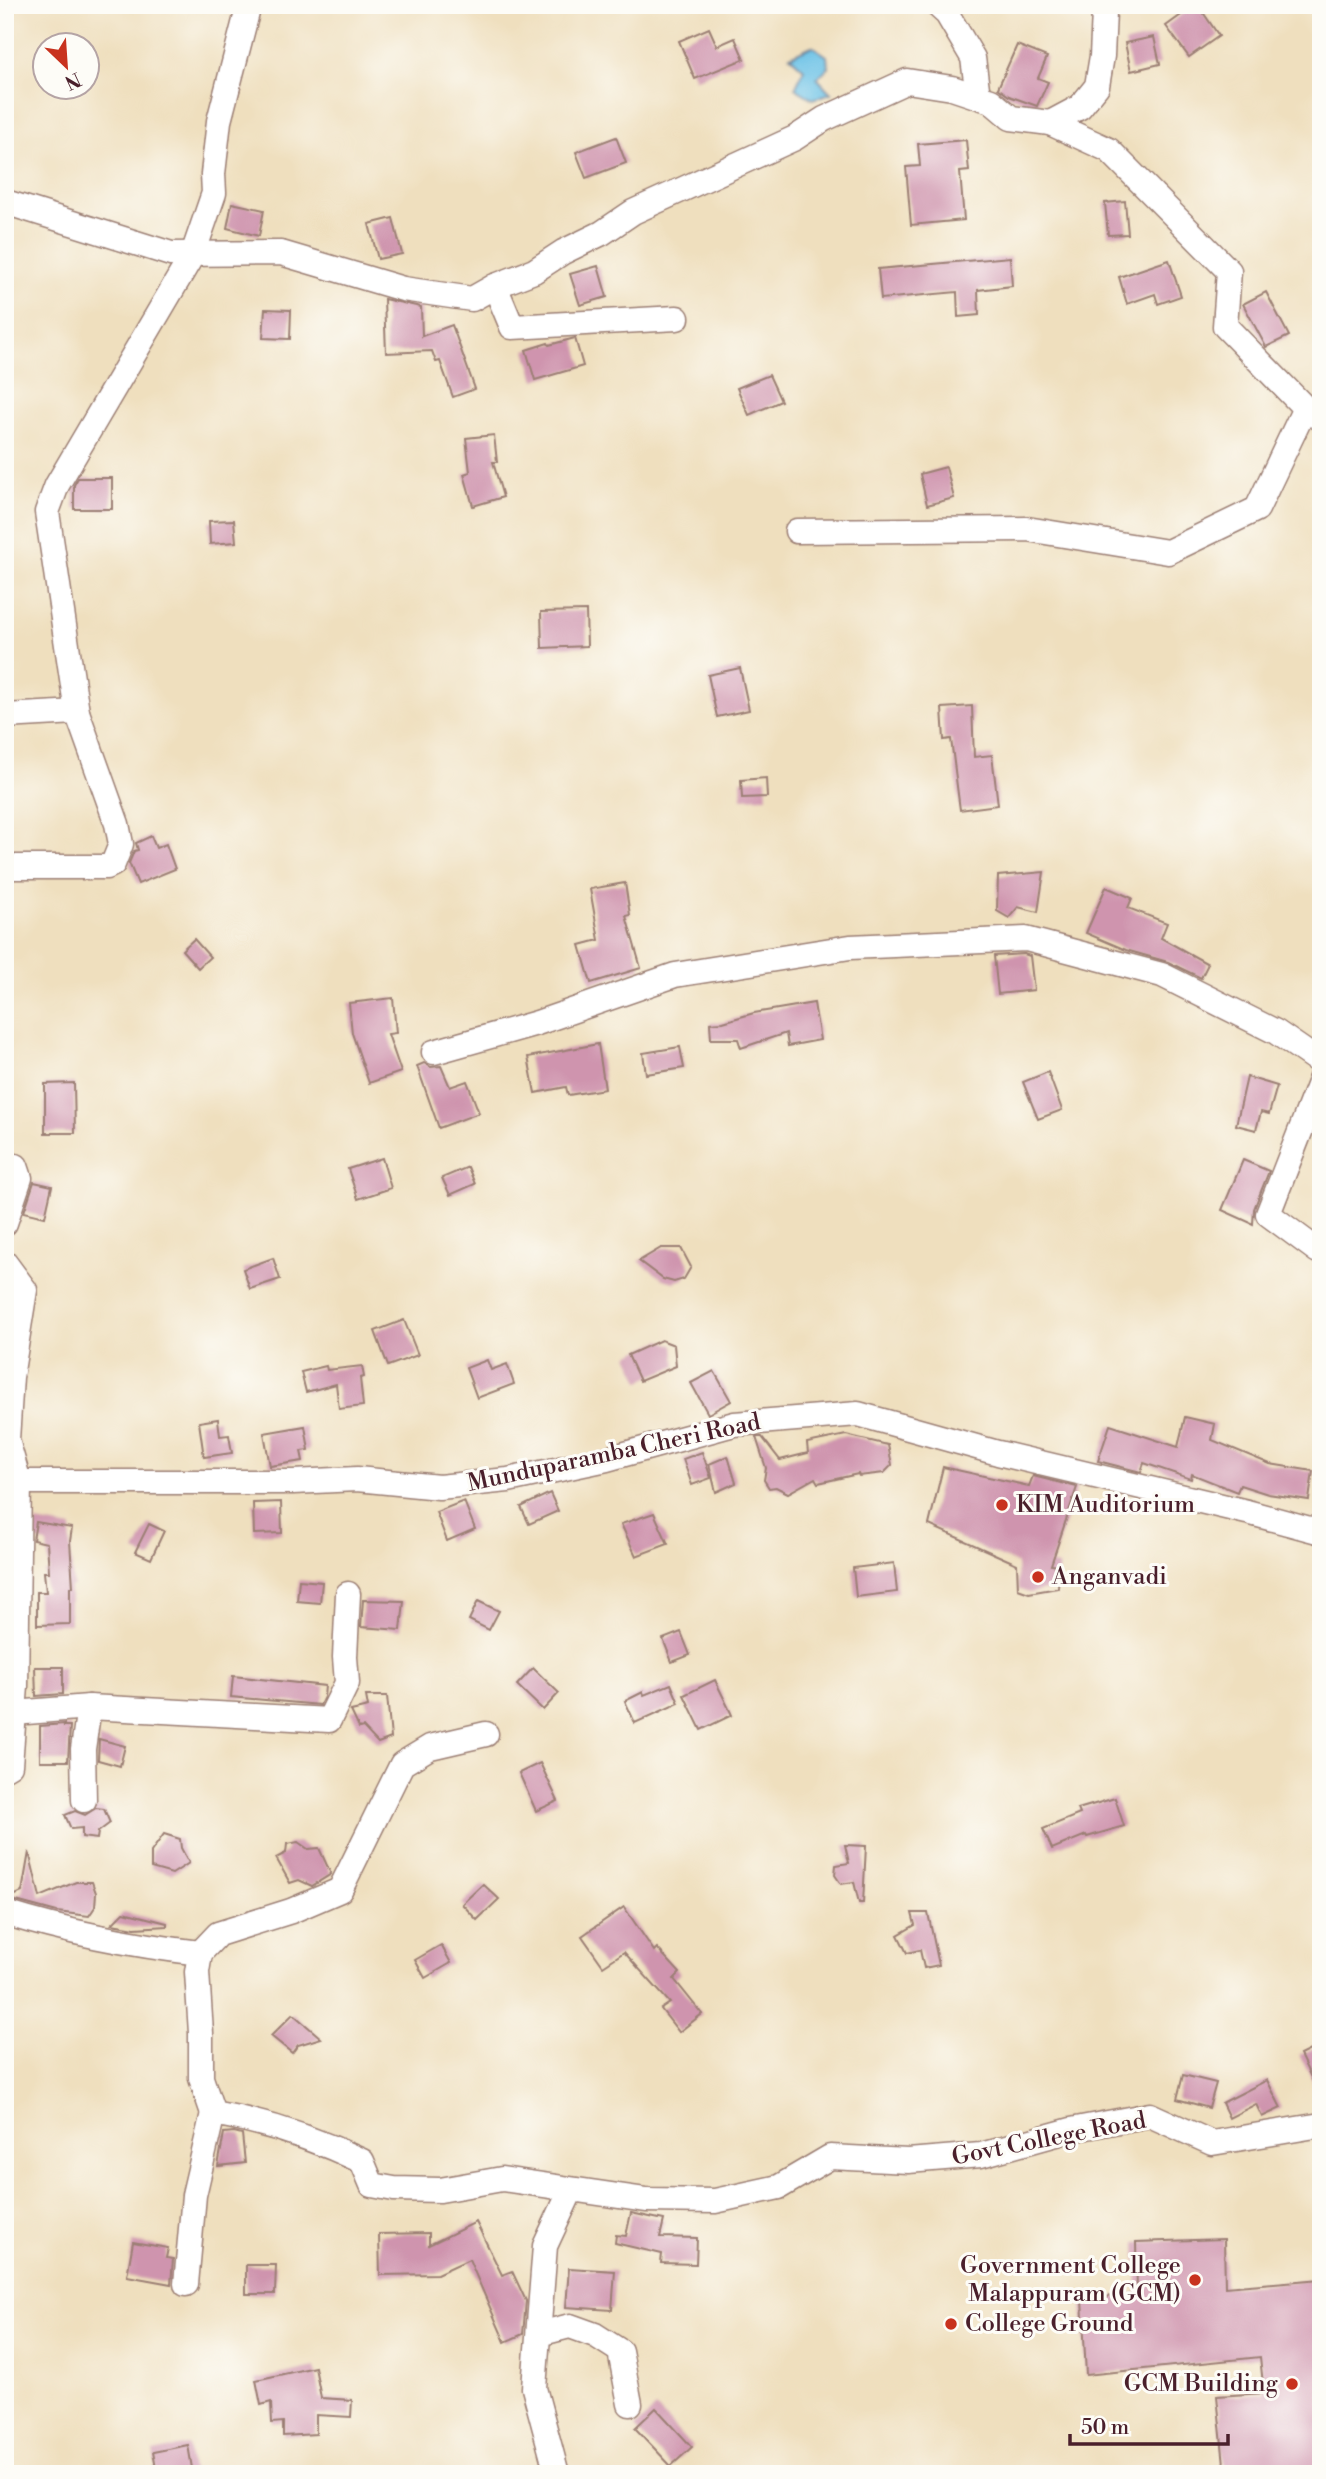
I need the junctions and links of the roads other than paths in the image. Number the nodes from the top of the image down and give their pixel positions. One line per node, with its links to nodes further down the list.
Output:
1 (249, 5): 7 (street)
2 (937, 5): 4 (street)
3 (1107, 5): 5 (street)
4 (978, 96): 5 (street); 8 (street)
5 (1050, 123): 10 (street)
6 (5, 202): 7 (street)
7 (193, 254): 8 (street); 12 (street)
8 (495, 286): 9 (street)
9 (677, 318)
10 (1313, 414): 11 (street)
11 (797, 531)
12 (77, 712): 13 (street); 14 (street)
13 (5, 716)
14 (5, 867)
15 (434, 1052): 16 (street)
16 (1321, 1063)
17 (1321, 1078): 20 (street)
18 (5, 1166): 19 (street)
19 (5, 1223)
20 (1321, 1248)
21 (5, 1263): 22 (street)
22 (10, 1359): 23 (street)
23 (6, 1440): 24 (street)
24 (19, 1482): 25 (street, Munduparamba Cheri Road); 28 (street)
25 (1321, 1532)
26 (348, 1594): 27 (street)
27 (89, 1707): 28 (street); 31 (street)
28 (14, 1713): 30 (street)
29 (486, 1734): 33 (street)
30 (5, 1768)
31 (84, 1800)
32 (5, 1913): 33 (street)
33 (200, 1953): 34 (street)
34 (213, 2113): 36 (street, Govt College Road); 37 (street)
35 (1321, 2125): 36 (street, Govt College Road)
36 (571, 2190): 38 (street)
37 (186, 2284)
38 (539, 2334): 39 (street); 40 (street)
39 (630, 2403)
40 (557, 2474)

